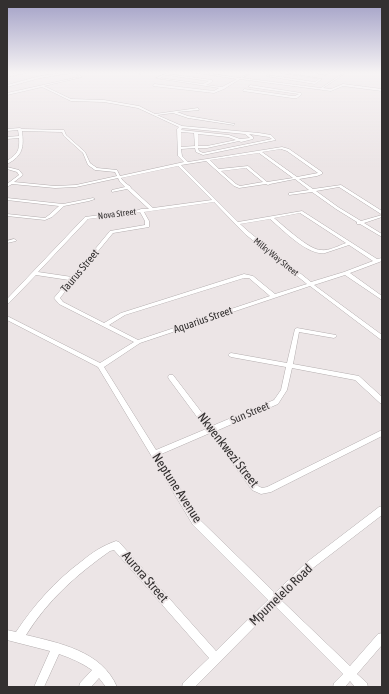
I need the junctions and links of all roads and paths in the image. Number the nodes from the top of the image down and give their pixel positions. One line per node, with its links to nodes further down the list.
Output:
1 (126, 104): 3 (street)
2 (173, 112): 3 (street); 4 (street); 4 (street)
3 (156, 114): 7 (street)
4 (185, 117): 6 (street); 7 (street)
5 (220, 118): 6 (street)
6 (214, 120): 8 (street)
7 (174, 123): 9 (street)
8 (234, 124)
9 (181, 127): 12 (street); 13 (street)
10 (7, 130): 11 (street)
11 (20, 130): 15 (street); 30 (street)
12 (179, 131): 14 (street); 21 (street)
13 (245, 132): 18 (street); 20 (street)
14 (196, 133): 17 (street); 22 (street)
15 (21, 137): 16 (street); 25 (street)
16 (7, 138)
17 (213, 138): 18 (street); 19 (street)
18 (240, 140): 19 (street); 20 (street)
19 (219, 144): 22 (street)
20 (250, 145): 22 (street)
21 (180, 148): 22 (street); 26 (street)
22 (198, 148)
23 (260, 152): 24 (street); 31 (street); 31 (street)
24 (207, 160): 26 (street); 29 (street)
25 (7, 163)
26 (187, 163): 27 (street)
27 (180, 166): 30 (street); 41 (street, Milky Way Street)
28 (7, 168): 32 (street)
29 (219, 170): 33 (street); 33 (street)
30 (120, 177): 32 (street); 35 (street)
31 (296, 178): 33 (street); 36 (street)
32 (12, 183): 34 (street)
33 (268, 184)
34 (7, 186)
35 (129, 187): 37 (street); 43 (street)
36 (312, 190): 38 (street); 45 (street); 50 (street)
37 (113, 191)
38 (290, 194)
39 (7, 199): 42 (street)
40 (93, 199): 42 (street)
41 (215, 201): 43 (street, Nova Street); 49 (street, Milky Way Street)
42 (63, 205): 46 (street)
43 (152, 209): 44 (street, Nova Street)
44 (141, 210): 57 (street, Nova Street); 59 (street, Taurus Street)
45 (382, 212)
46 (7, 215)
47 (382, 216): 50 (street)
48 (271, 217): 49 (street); 54 (street); 54 (street)
49 (237, 223): 60 (street, Milky Way Street)
50 (359, 223): 51 (street)
51 (382, 236)
52 (14, 240): 53 (street)
53 (7, 242)
54 (348, 244): 56 (street)
55 (382, 259): 56 (street, Aquarius Street)
56 (376, 261): 58 (street, Aquarius Street)
57 (34, 273): 59 (street); 63 (street, Nova Street)
58 (346, 273): 60 (street, Aquarius Street); 62 (street)
59 (74, 279): 65 (street, Taurus Street)
60 (310, 284): 61 (street, Aquarius Street); 67 (street, Milky Way Street)
61 (274, 296): 65 (street); 68 (street, Aquarius Street)
62 (382, 298)
63 (7, 302)
64 (7, 318): 70 (street)
65 (106, 324): 68 (street, Taurus Street)
66 (334, 336): 71 (street, Sun Street)
67 (382, 338)
68 (138, 342): 70 (street, Aquarius Street)
69 (231, 355): 71 (street)
70 (100, 366): 76 (street, Neptune Avenue)
71 (289, 367): 73 (street); 74 (street, Sun Street)
72 (171, 377): 74 (street, Nkwenkwezi Street)
73 (382, 401)
74 (212, 430): 75 (street, Nkwenkwezi Street); 76 (street, Sun Street)
75 (382, 433)
76 (154, 454): 78 (street, Neptune Avenue)
77 (382, 510): 78 (street, Mpumelelo Road)
78 (276, 599): 83 (street, Mpumelelo Road); 85 (street, Neptune Avenue)
79 (7, 634): 80 (street)
80 (18, 638): 82 (street); 83 (street, Aurora Street)
81 (382, 638): 85 (street)
82 (56, 649): 84 (street); 86 (street)
83 (216, 659): 89 (street, Mpumelelo Road)
84 (99, 670): 87 (street); 88 (street)
85 (350, 673): 90 (street); 91 (street, Neptune Avenue)
86 (39, 687)
87 (84, 687)
88 (112, 687)
89 (187, 687)
90 (338, 687)
91 (363, 687)

